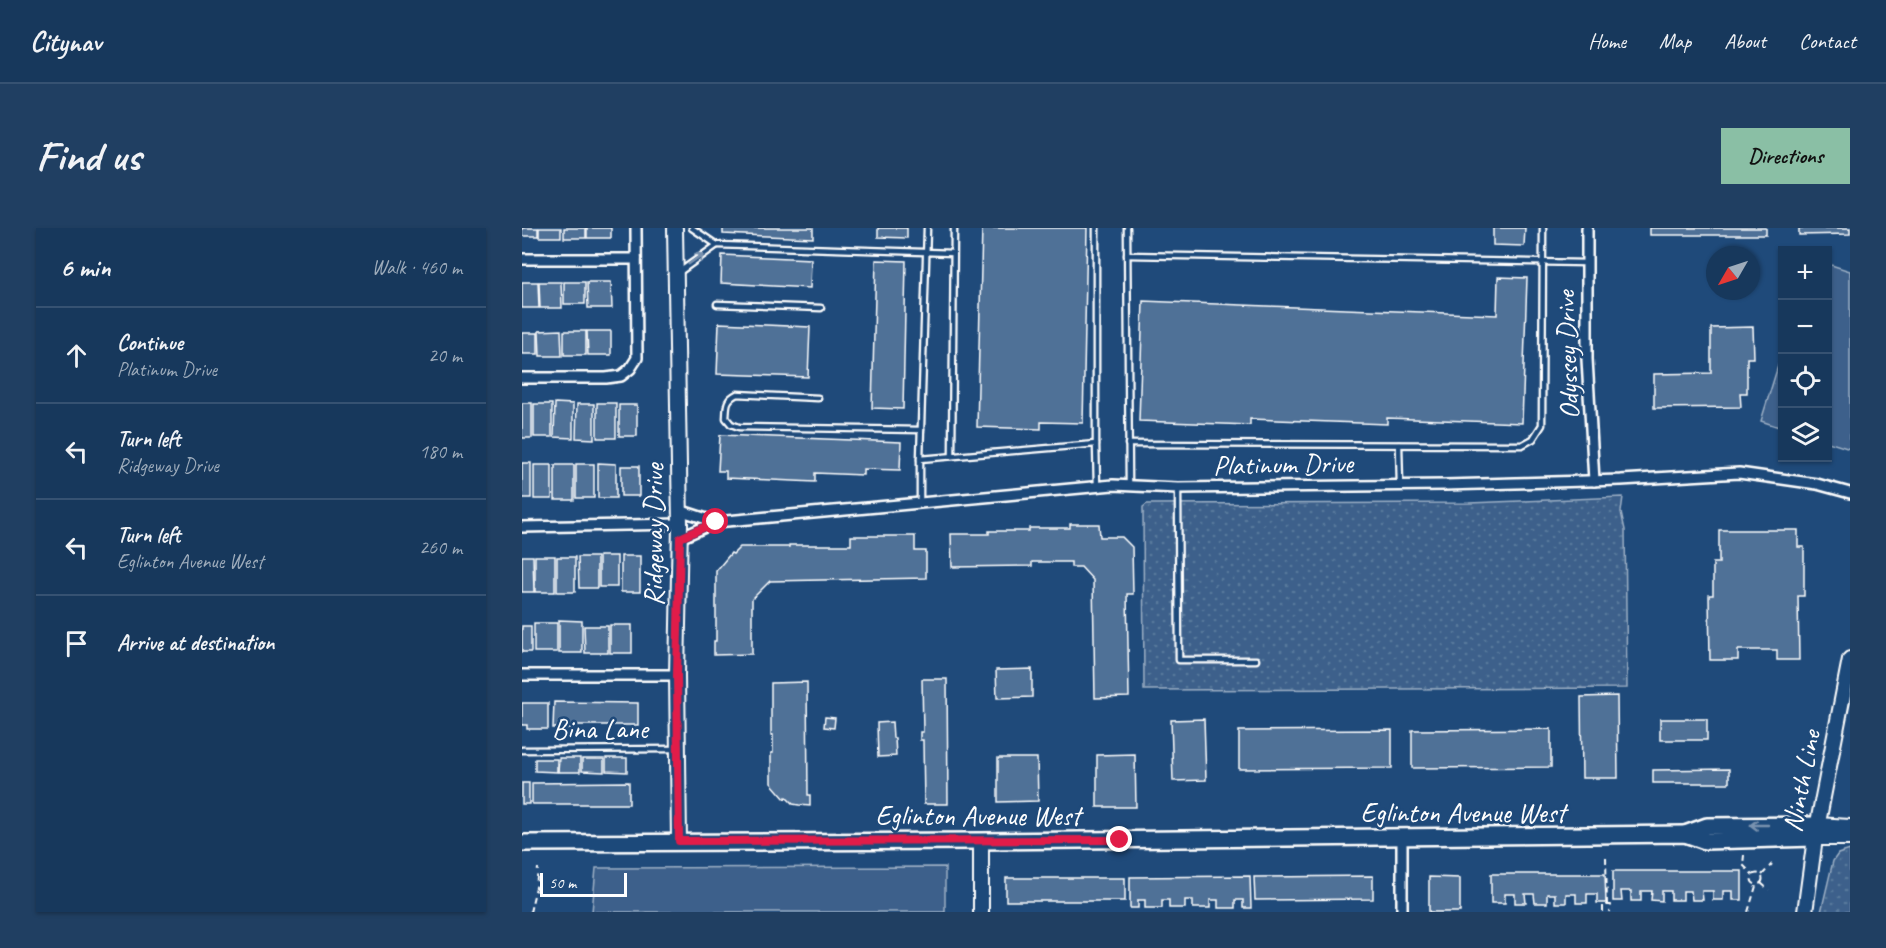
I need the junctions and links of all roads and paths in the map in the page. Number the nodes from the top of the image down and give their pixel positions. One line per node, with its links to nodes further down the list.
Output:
1 (636, 228): 15 (street)
2 (675, 228): 18 (street, Ridgeway Drive)
3 (692, 228): 10 (lane)
4 (927, 228): 11 (lane)
5 (954, 228): 12 (lane)
6 (1096, 228): 24 (lane)
7 (1127, 228): 13 (lane)
8 (1543, 228): 16 (lane)
9 (1587, 228): 17 (street, Odyssey Drive)
10 (717, 245): 11 (lane); 18 (lane, one-way to 10)
11 (926, 253): 12 (lane); 23 (lane)
12 (953, 253): 27 (lane)
13 (1127, 255): 16 (lane); 25 (lane)
14 (522, 259): 15 (street)
15 (636, 259): 21 (street)
16 (1543, 263): 17 (lane); 26 (lane)
17 (1587, 263): 29 (street, Odyssey Drive)
18 (676, 275): 37 (street, Ridgeway Drive)
19 (717, 304): 20 (lane)
20 (821, 308)
21 (522, 378)
22 (818, 398): 23 (lane)
23 (921, 430): 28 (lane)
24 (1096, 444): 27 (lane); 32 (lane)
25 (1128, 444): 26 (lane); 30 (lane)
26 (1399, 445): 31 (lane)
27 (952, 456): 28 (lane)
28 (920, 459): 35 (lane)
29 (1594, 481): 31 (street, Platinum Drive); 34 (street, Platinum Drive)
30 (1129, 485): 32 (street, Platinum Drive); 33 (street, Platinum Drive)
31 (1400, 485): 33 (street, Platinum Drive)
32 (1097, 487): 35 (street, Platinum Drive)
33 (1178, 488): 40 (lane)
34 (1850, 494)
35 (920, 503): 36 (street, Platinum Drive)
36 (716, 522): 37 (street, Platinum Drive); 37 (street, Platinum Drive)
37 (680, 524): 38 (street); 42 (street, Ridgeway Drive)
38 (522, 527)
39 (1850, 659): 46 (street, Ninth Line)
40 (1256, 660)
41 (522, 675): 42 (street)
42 (677, 675): 43 (street, Ridgeway Drive)
43 (678, 749): 44 (lane, Bina Lane); 49 (street, Ridgeway Drive)
44 (522, 750)
45 (1850, 827): 46 (street, Eglinton Avenue West)
46 (1816, 832): 47 (main road, Eglinton Avenue West); 48 (street, Eglinton Avenue West); 68 (street, Ninth Line)
47 (1402, 838): 50 (main road, Eglinton Avenue West); 64 (street)
48 (1850, 838)
49 (679, 841): 50 (main road, Eglinton Avenue West); 51 (main road, Eglinton Avenue West)
50 (981, 841): 63 (street)
51 (522, 843)
52 (1744, 855): 56 (path)
53 (1606, 857): 61 (path)
54 (1772, 864): 57 (path)
55 (538, 868): 62 (path)
56 (1753, 875): 57 (path); 59 (path)
57 (1761, 875): 58 (path)
58 (1761, 883): 59 (path); 60 (path)
59 (1757, 885): 67 (path)
60 (1768, 890)
61 (1607, 905): 65 (path); 66 (path)
62 (530, 912)
63 (981, 912)
64 (1402, 912)
65 (1603, 912)
66 (1610, 912)
67 (1748, 912)
68 (1805, 912)

